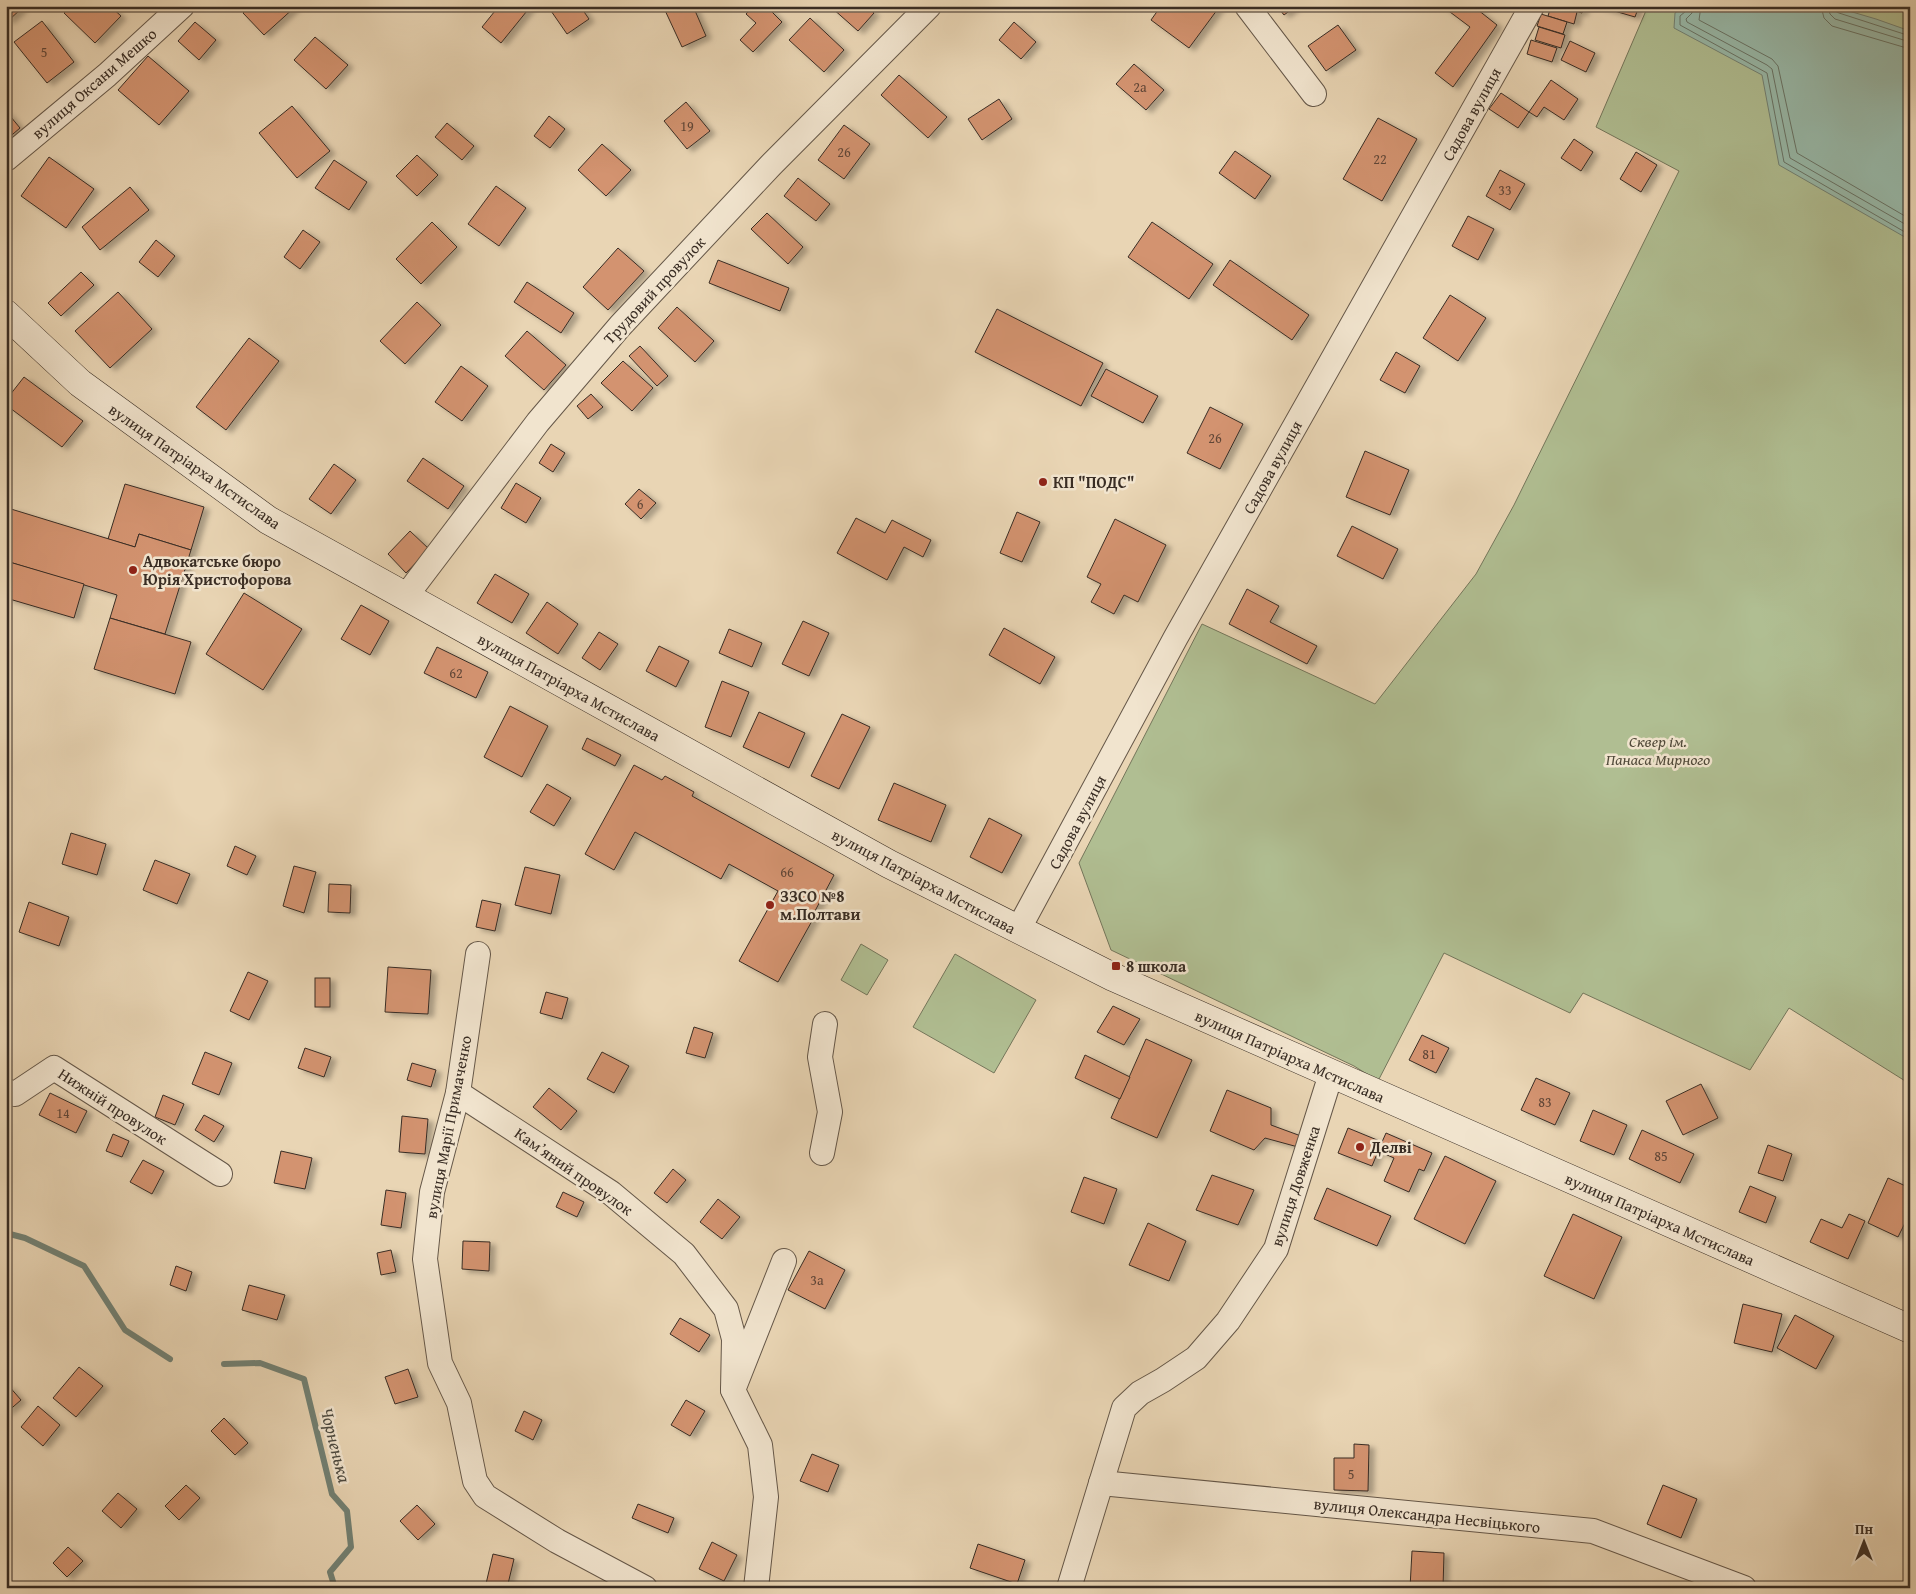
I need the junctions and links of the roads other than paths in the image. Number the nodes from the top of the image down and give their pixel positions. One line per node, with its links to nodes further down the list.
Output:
1 (182, 6): 6 (street, вулиця Оксани Мешко)
2 (929, 6): 8 (street, Трудовий провулок)
3 (1247, 6): 5 (street)
4 (1532, 6): 9 (street, Садова вулиця)
5 (1314, 94)
6 (6, 159)
7 (6, 314): 8 (main road, вулиця Патріарха Мстислава)
8 (406, 596): 9 (main road, вулиця Патріарха Мстислава)
9 (1018, 930): 12 (main road, вулиця Патріарха Мстислава)
10 (478, 954): 14 (street, вулиця Марії Примаченко)
11 (824, 1024): 15 (street)
12 (1331, 1074): 18 (main road, вулиця Патріарха Мстислава); 20 (street, вулиця Довженка)
13 (6, 1091): 16 (street, Нижній провулок)
14 (458, 1093): 19 (street, Камʼяний провулок); 21 (street, вулиця Марії Примаченко)
15 (822, 1152)
16 (220, 1174)
17 (784, 1261): 19 (street)
18 (1910, 1329)
19 (733, 1390): 22 (street)
20 (1101, 1482): 23 (street, вулиця Довженка); 24 (street, вулиця Олександра Несвіцького)
21 (646, 1588)
22 (756, 1588)
23 (1069, 1588)
24 (1744, 1588)

